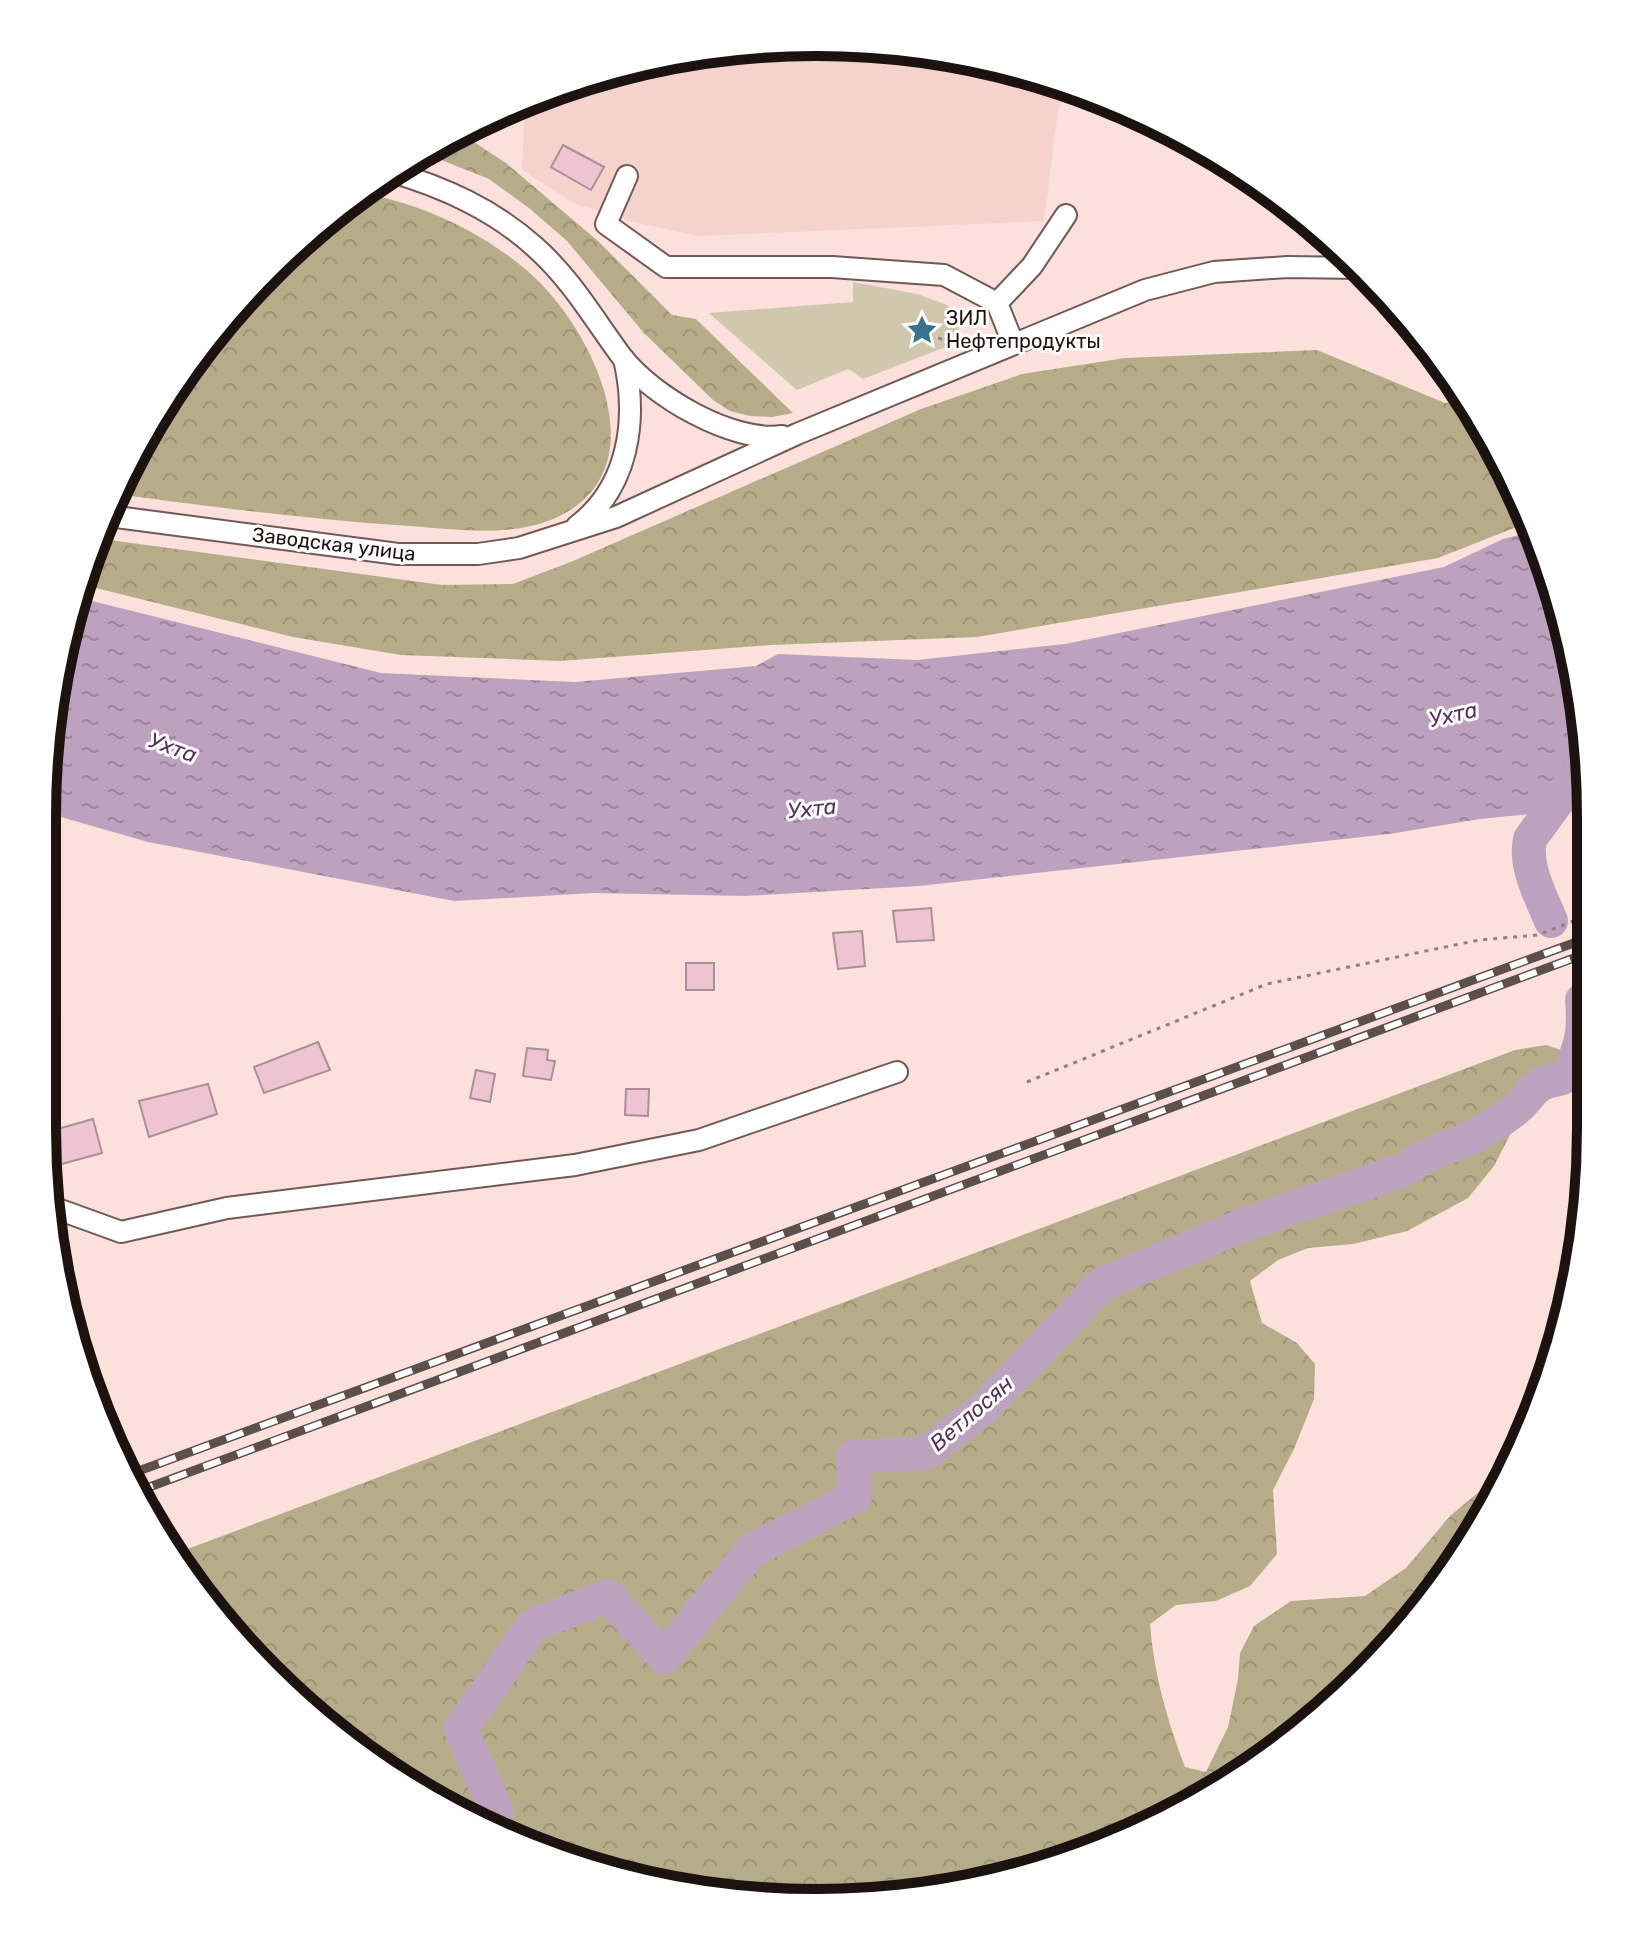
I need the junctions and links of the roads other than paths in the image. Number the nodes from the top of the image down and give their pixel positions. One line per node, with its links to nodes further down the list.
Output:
1 (627, 176): 5 (street)
2 (405, 177): 7 (street)
3 (1066, 215): 5 (street)
4 (1342, 268): 6 (street)
5 (997, 303): 6 (street)
6 (1013, 343): 8 (street)
7 (624, 359): 8 (street); 10 (street)
8 (797, 434): 10 (street)
9 (118, 517): 10 (street, Заводская улица)
10 (557, 537)
11 (897, 1072): 12 (street)
12 (61, 1210)

